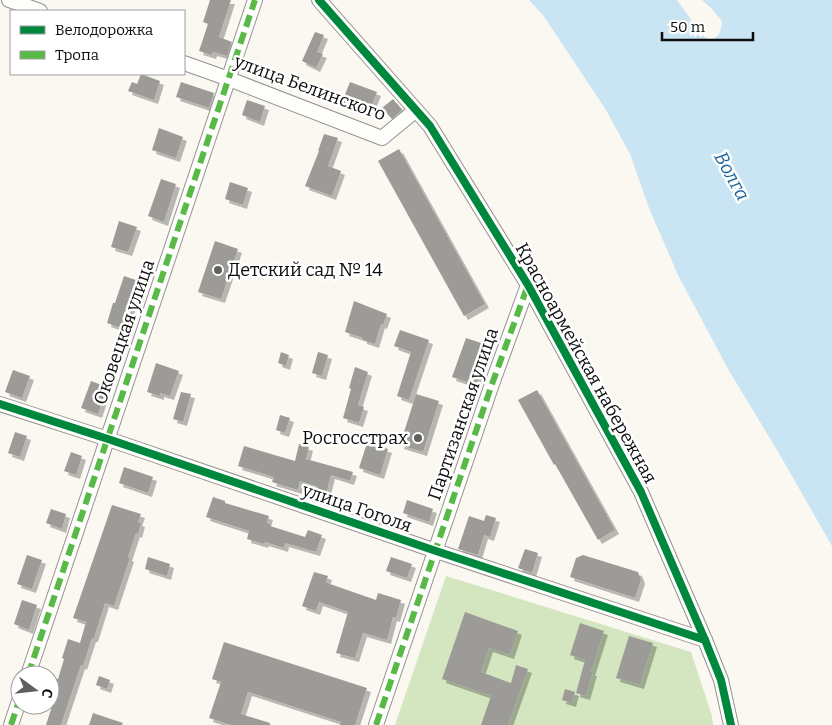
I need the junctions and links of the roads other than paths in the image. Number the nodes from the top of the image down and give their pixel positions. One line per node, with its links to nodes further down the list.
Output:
1 (9, 0): 4 (street)
2 (255, 0): 6 (street, Оковецкая улица)
3 (319, 0): 7 (street, Красноармейская набережная)
4 (37, 10)
5 (185, 63): 6 (street, улица Белинского)
6 (229, 79): 7 (street, улица Белинского); 10 (street, Оковецкая улица)
7 (416, 110): 8 (street, Красноармейская набережная)
8 (528, 285): 11 (street, Партизанская улица); 12 (street, Красноармейская набережная)
9 (0, 404): 10 (street, улица Гоголя)
10 (108, 439): 11 (street, улица Гоголя); 13 (street, Оковецкая улица)
11 (436, 551): 12 (street, улица Гоголя); 14 (street, Партизанская улица)
12 (705, 640): 15 (street, Красноармейская набережная)
13 (31, 665)
14 (376, 725)
15 (731, 725)

